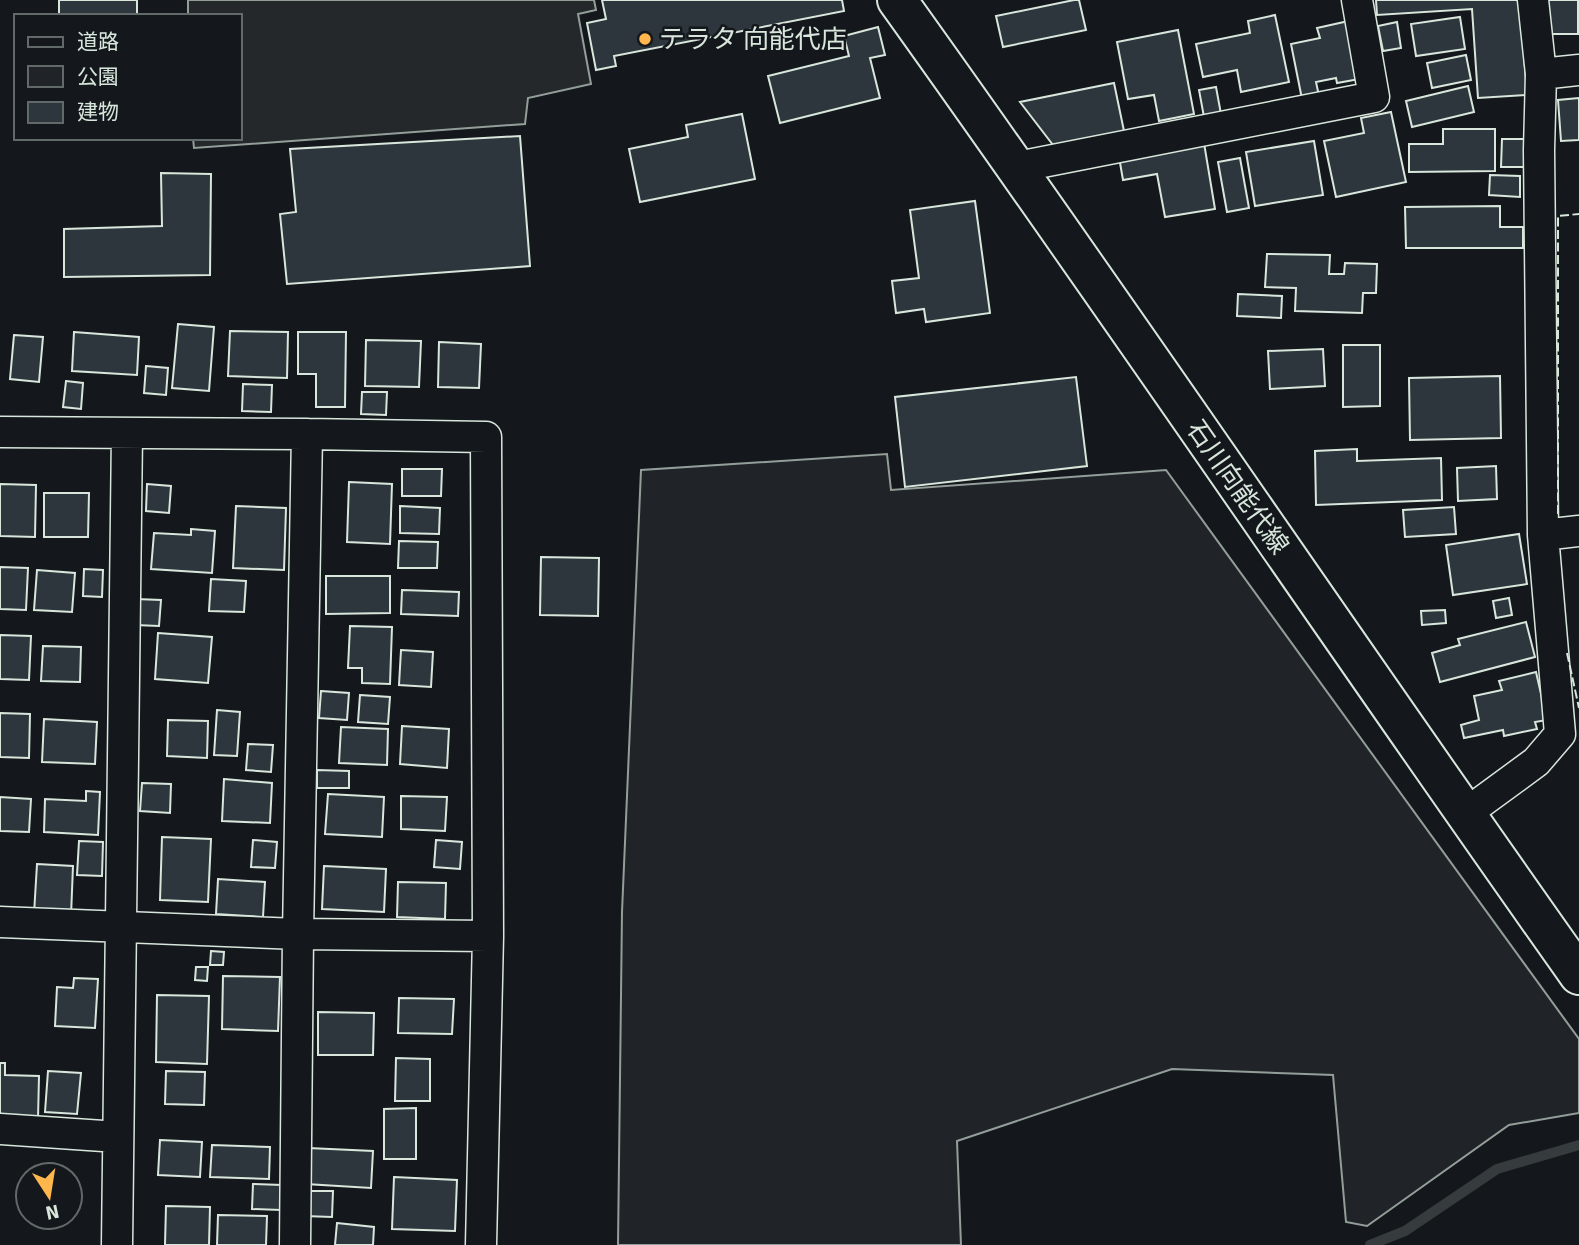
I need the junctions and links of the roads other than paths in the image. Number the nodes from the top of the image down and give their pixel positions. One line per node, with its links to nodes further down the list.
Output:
1 (897, 0): 6 (main road, 石川向能代線)
2 (1357, 0): 6 (street)
3 (1533, 0): 5 (street)
4 (1579, 70): 5 (street)
5 (1541, 74): 11 (street)
6 (1017, 167): 12 (main road, 石川向能代線)
7 (0, 432): 8 (street)
8 (127, 433): 9 (street); 14 (street)
9 (307, 434): 15 (street); 16 (street)
10 (1579, 531): 11 (street)
11 (1543, 535): 12 (street)
12 (1465, 814): 17 (main road, 石川向能代線)
13 (0, 922): 14 (street)
14 (121, 926): 15 (street); 19 (street)
15 (298, 934): 16 (street); 21 (street)
16 (488, 936): 22 (street)
17 (1579, 975)
18 (0, 1129): 19 (street)
19 (118, 1137): 20 (street)
20 (117, 1245)
21 (295, 1245)
22 (481, 1245)

